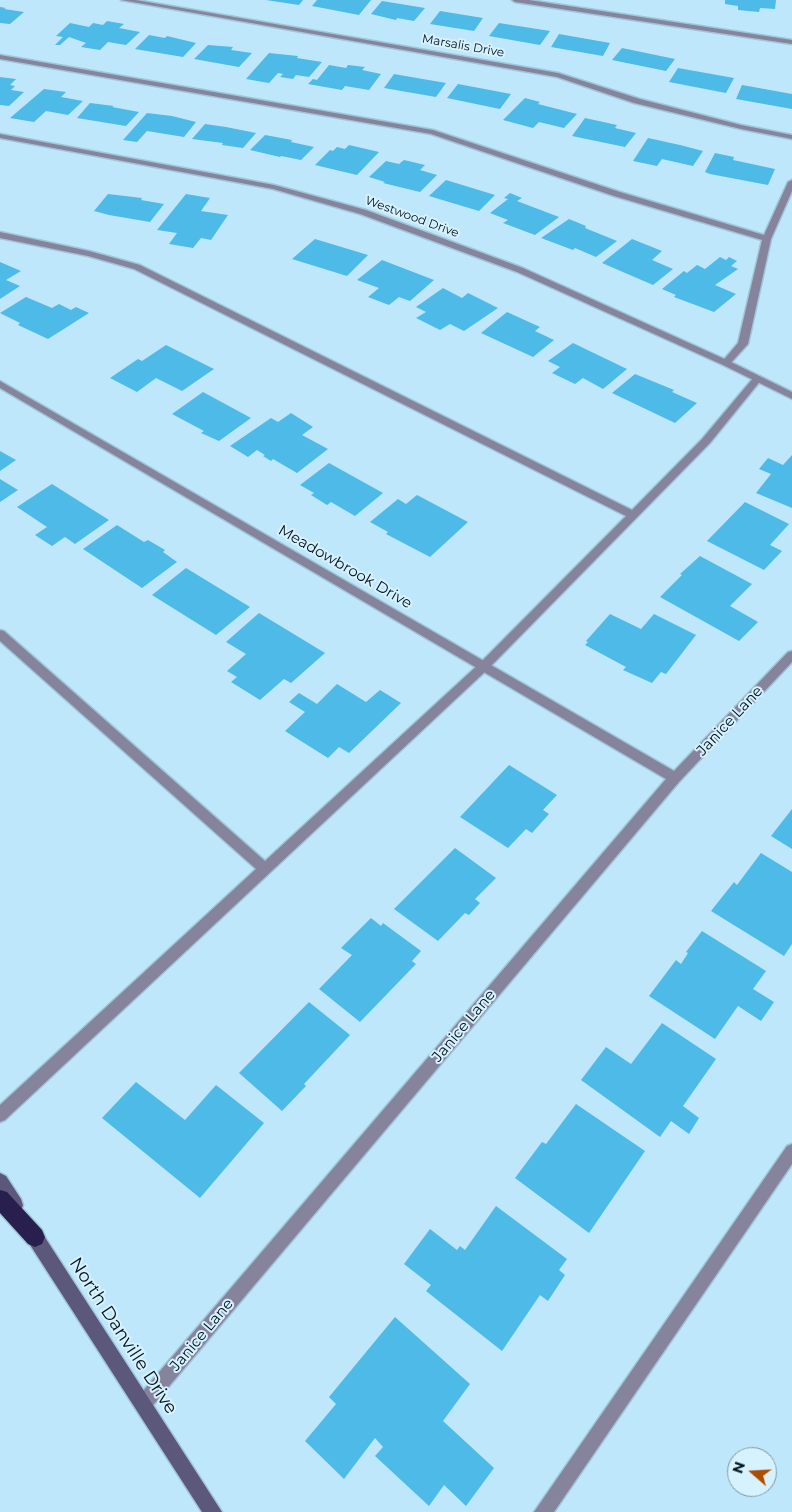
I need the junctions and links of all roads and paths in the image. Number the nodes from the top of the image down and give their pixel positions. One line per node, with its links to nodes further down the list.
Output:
1 (124, 0): 6 (street, Marsalis Drive)
2 (515, 0): 3 (street)
3 (792, 42)
4 (0, 57): 9 (street)
5 (0, 136): 10 (street, Westwood Drive)
6 (792, 137)
7 (792, 182): 9 (street)
8 (0, 235): 14 (street)
9 (767, 238): 10 (street)
10 (726, 364): 11 (street, Westwood Drive)
11 (757, 379): 13 (street, Westwood Drive); 14 (street)
12 (0, 384): 17 (street, Meadowbrook Drive)
13 (792, 396)
14 (633, 515): 17 (street)
15 (0, 634): 19 (street)
16 (792, 655): 18 (street, Janice Lane)
17 (484, 666): 18 (street, Meadowbrook Drive); 19 (street)
18 (675, 778): 25 (street, Janice Lane)
19 (266, 868): 20 (street)
20 (0, 1114)
21 (792, 1151): 27 (street)
22 (0, 1181): 24 (main road, North Danville Drive)
23 (0, 1198): 24 (highway)
24 (35, 1237): 25 (main road, North Danville Drive)
25 (144, 1404): 26 (main road, North Danville Drive)
26 (213, 1512)
27 (543, 1512)

